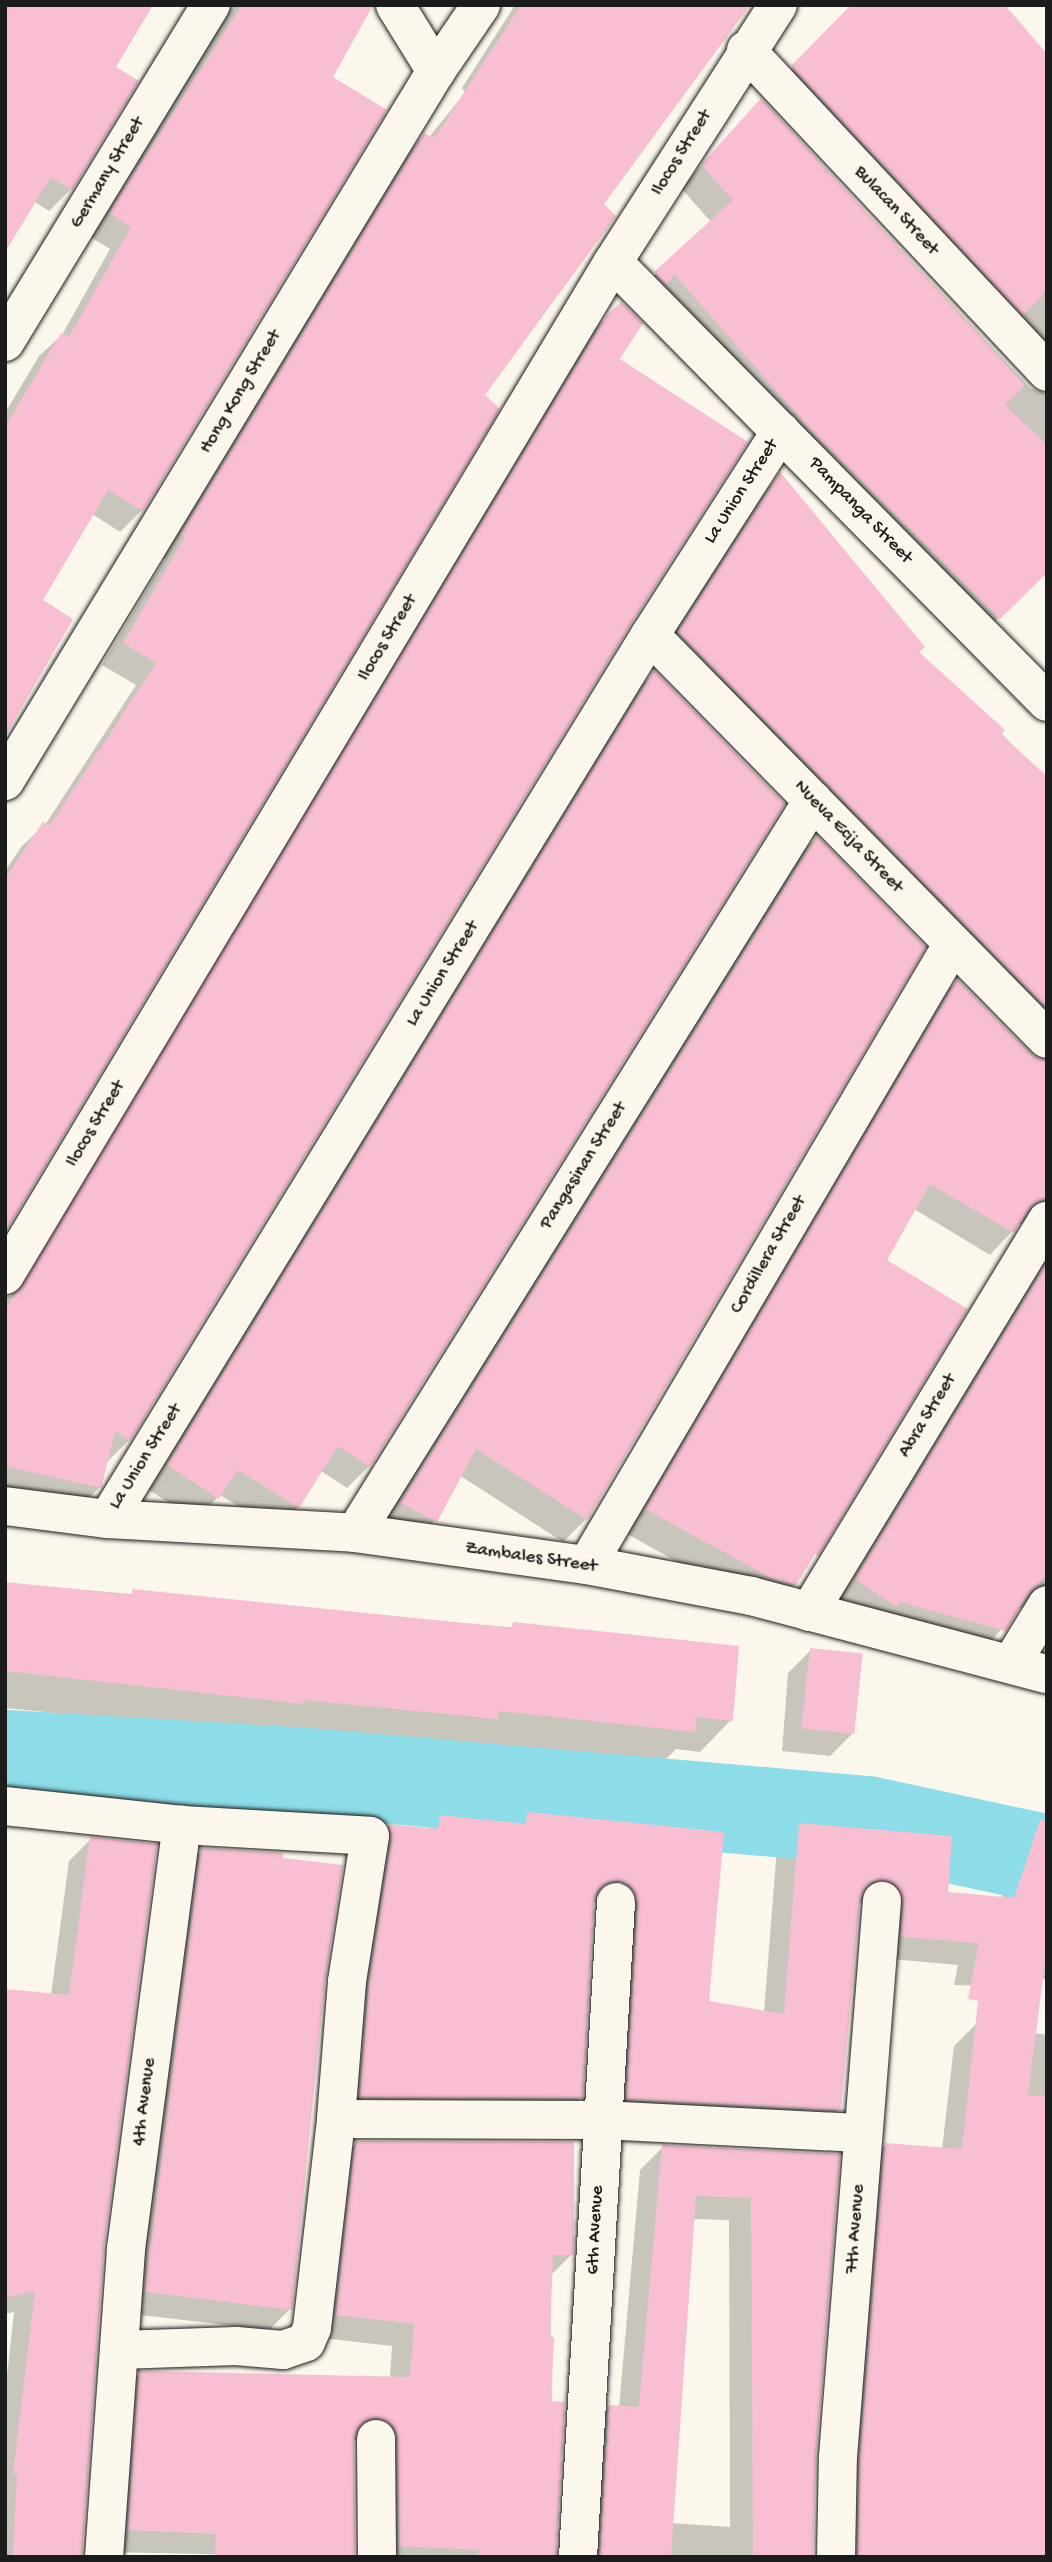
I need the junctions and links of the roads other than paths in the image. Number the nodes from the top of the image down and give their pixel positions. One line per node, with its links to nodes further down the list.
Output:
1 (211, 5): 8 (street, Germany Street)
2 (395, 5): 6 (street)
3 (481, 5): 6 (street, Hong Kong Street)
4 (778, 5): 5 (street, Ilocos Street)
5 (746, 50): 7 (street, Ilocos Street); 9 (street, Bulacan Street)
6 (436, 71): 13 (street, Hong Kong Street)
7 (613, 262): 10 (street, Pampanga Street); 18 (street, Ilocos Street)
8 (5, 342)
9 (1047, 372)
10 (781, 431): 11 (street, La Union Street); 12 (street, Pampanga Street)
11 (650, 635): 14 (street, Nueva Ecija Street); 20 (street, La Union Street)
12 (1047, 702)
13 (5, 781)
14 (813, 800): 15 (street, Nueva Ecija Street); 21 (street, Pangasinan Street)
15 (952, 945): 16 (street, Nueva Ecija Street); 22 (street, Cordillera Street)
16 (1047, 1039)
17 (1047, 1221): 24 (street, Abra Street)
18 (5, 1275)
19 (5, 1506): 20 (street, Zambales Street)
20 (108, 1520): 21 (street, Zambales Street)
21 (355, 1532): 22 (street, Zambales Street)
22 (587, 1565): 24 (street, Zambales Street)
23 (1047, 1605): 25 (street)
24 (809, 1612): 25 (street, Zambales Street)
25 (1029, 1669)
26 (5, 1806): 27 (street)
27 (182, 1825): 30 (street); 33 (street, 4th Avenue)
28 (882, 1901): 32 (street, 7th Avenue)
29 (616, 1902): 31 (street, 6th Avenue)
30 (336, 2119): 31 (street); 33 (street)
31 (602, 2120): 32 (street); 37 (street, 6th Avenue)
32 (863, 2133): 38 (street, 7th Avenue)
33 (119, 2350): 35 (street, 4th Avenue)
34 (376, 2440): 36 (street)
35 (104, 2557)
36 (377, 2557)
37 (578, 2557)
38 (836, 2557)

